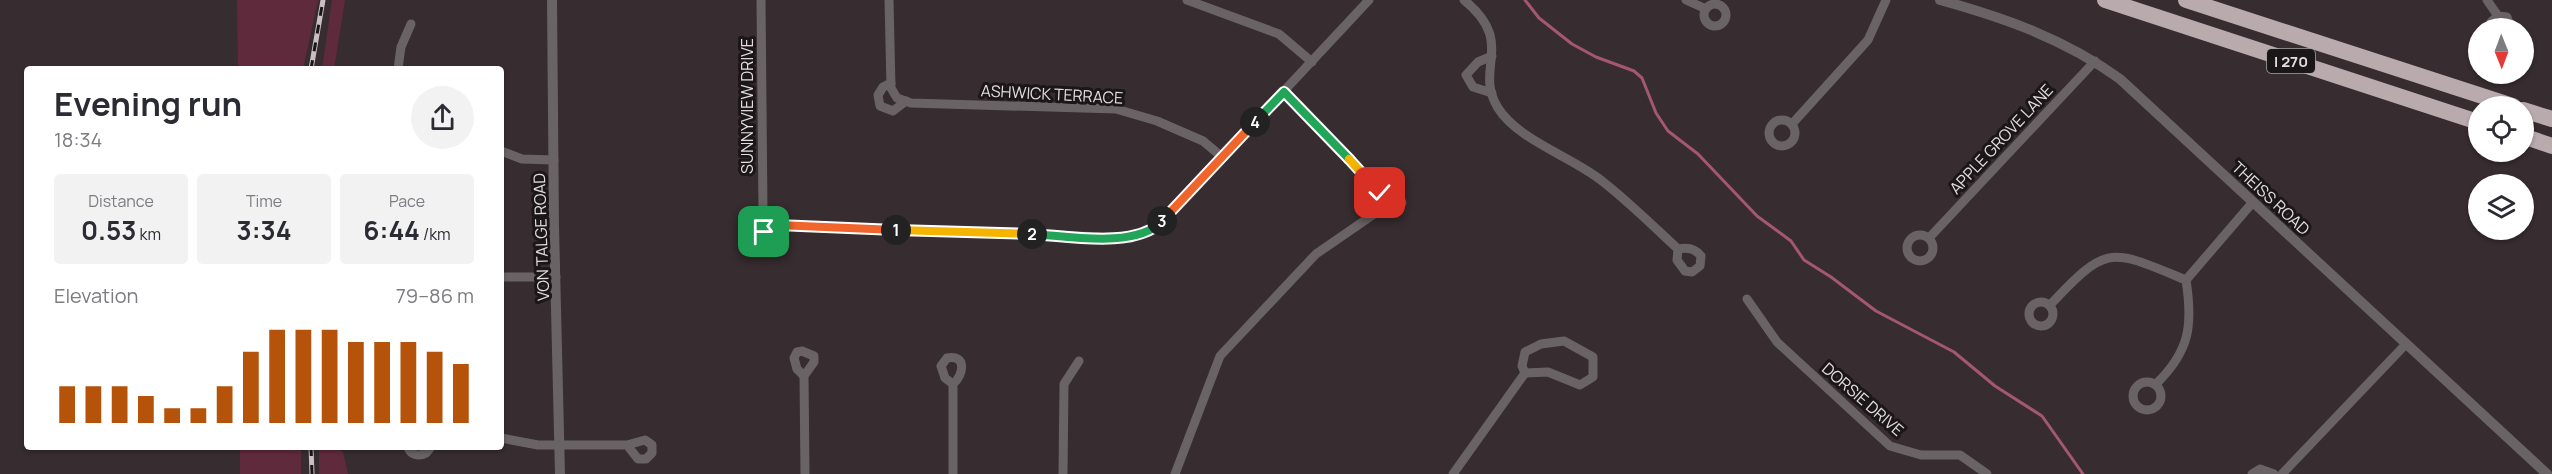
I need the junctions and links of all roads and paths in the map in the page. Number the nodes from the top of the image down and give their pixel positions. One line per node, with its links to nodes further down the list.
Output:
1 (552, 0): 35 (street, VON TALGE ROAD)
2 (761, 0): 39 (street, SUNNYVIEW DRIVE)
3 (889, 0): 22 (street, ASHWICK TERRACE)
4 (1187, 0): 20 (street)
5 (1369, 0): 20 (street, SUNNYVIEW DRIVE)
6 (1464, 0): 18 (street)
7 (1686, 0): 13 (street)
8 (1886, 0): 30 (street)
9 (1940, 0): 19 (street, THEISS ROAD)
10 (2104, 0): 28 (highway, I 270)
11 (2186, 0): 25 (highway, I 270)
12 (2487, 0): 14 (street)
13 (1706, 9)
14 (2498, 16): 15 (street); 16 (street)
15 (2496, 18)
16 (2507, 18)
17 (411, 24): 21 (street)
18 (1492, 56): 24 (street); 24 (street)
19 (2095, 61): 37 (street, THEISS ROAD); 41 (street, APPLE GROVE LANE)
20 (1312, 62): 23 (street, SUNNYVIEW DRIVE)
21 (398, 66)
22 (891, 83): 26 (street); 26 (street, ASHWICK TERRACE)
23 (1284, 92): 34 (street, SUNNYVIEW DRIVE); 36 (street)
24 (1492, 93): 42 (street)
25 (2482, 96)
26 (906, 101): 34 (street, ASHWICK TERRACE)
27 (2534, 113): 29 (highway)
28 (2468, 119)
29 (2552, 119)
30 (1792, 124)
31 (2534, 140): 32 (highway)
32 (2552, 146)
33 (504, 152): 35 (street)
34 (1222, 157): 40 (street, SUNNYVIEW DRIVE)
35 (554, 160): 44 (street, VON TALGE ROAD)
36 (1376, 187): 38 (street); 38 (street)
37 (2253, 202): 45 (street); 48 (street, THEISS ROAD)
38 (1378, 211): 63 (street)
39 (763, 212): 40 (street); 40 (street, SUNNYVIEW DRIVE)
40 (777, 225)
41 (1929, 238)
42 (1678, 249)
43 (504, 277): 44 (street)
44 (556, 277): 55 (street, VON TALGE ROAD)
45 (2186, 280): 47 (street); 53 (street)
46 (1747, 299): 65 (street, DORSIE DRIVE)
47 (2050, 305)
48 (2406, 344): 68 (street); 69 (street, THEISS ROAD)
49 (1079, 361): 62 (street)
50 (1525, 373): 50 (street); 64 (street)
51 (804, 376): 60 (street)
52 (953, 384): 61 (street)
53 (2156, 384)
54 (504, 439): 55 (street)
55 (560, 445): 56 (street); 59 (street, VON TALGE ROAD)
56 (627, 445)
57 (410, 450): 58 (street)
58 (428, 450)
59 (561, 474)
60 (805, 474)
61 (953, 474)
62 (1063, 474)
63 (1175, 474)
64 (1453, 474)
65 (1986, 474)
66 (2252, 474): 67 (street)
67 (2274, 474)
68 (2282, 474)
69 (2547, 474)

